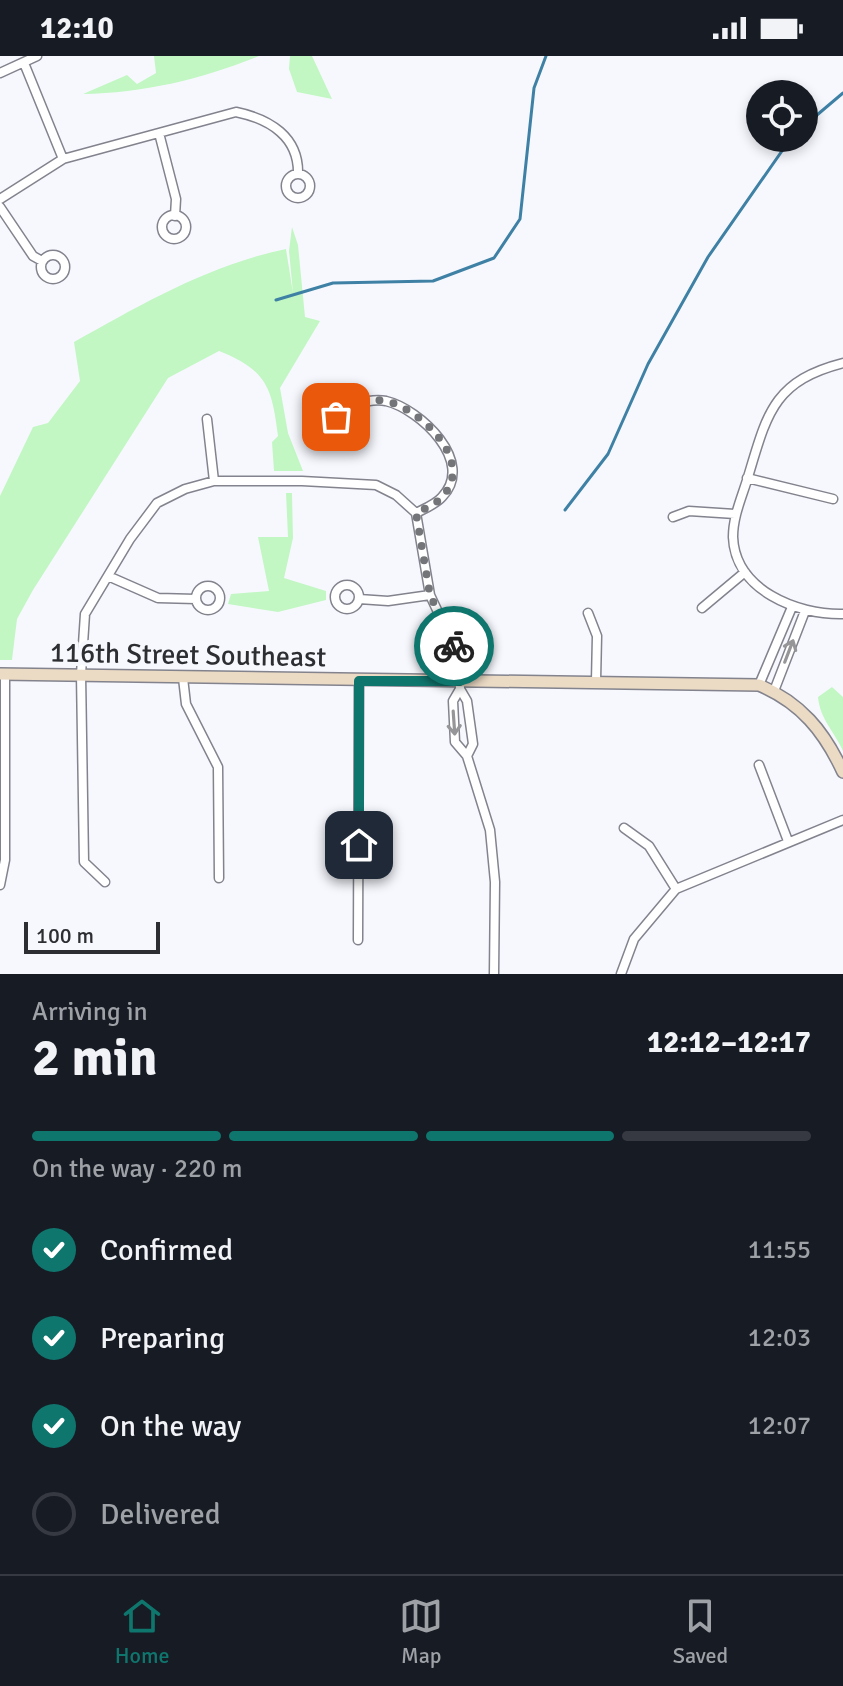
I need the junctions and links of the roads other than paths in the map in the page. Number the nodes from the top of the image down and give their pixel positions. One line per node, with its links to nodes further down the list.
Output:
1 (37, 56): 2 (street)
2 (24, 63): 3 (street); 5 (street)
3 (0, 73)
4 (159, 133): 5 (street); 6 (street); 9 (street)
5 (63, 159): 7 (street)
6 (298, 174)
7 (0, 199)
8 (0, 207): 10 (street)
9 (175, 216)
10 (42, 261)
11 (843, 363): 14 (street)
12 (356, 404): 17 (street)
13 (207, 419): 15 (street)
14 (747, 478): 16 (street); 18 (street)
15 (214, 481): 17 (street); 21 (street)
16 (833, 499)
17 (416, 513): 22 (street)
18 (735, 514): 19 (street); 20 (street)
19 (673, 517)
20 (745, 572): 25 (street); 26 (street)
21 (108, 576): 23 (street); 31 (street)
22 (430, 595): 24 (street); 35 (street)
23 (196, 599)
24 (359, 599)
25 (792, 607): 27 (street); 36 (street)
26 (702, 608)
27 (805, 611): 29 (street); 37 (street, one-way to 27)
28 (588, 613): 34 (street)
29 (843, 614)
30 (2, 674): 31 (street, 116th Street Southeast); 46 (street)
31 (81, 674): 32 (street, 116th Street Southeast); 45 (street)
32 (183, 678): 33 (street, 116th Street Southeast); 44 (street)
33 (359, 681): 35 (street, 116th Street Southeast); 48 (street)
34 (596, 681): 35 (street, 116th Street Southeast); 36 (street, 116th Street Southeast)
35 (460, 685): 38 (street); 38 (street, one-way to 38)
36 (759, 685): 37 (street)
37 (774, 691): 40 (street)
38 (467, 756): 49 (street)
39 (759, 765): 43 (street)
40 (843, 772)
41 (843, 820): 43 (street)
42 (624, 828): 47 (street)
43 (788, 841): 47 (street)
44 (219, 878)
45 (105, 882)
46 (0, 885)
47 (676, 889): 50 (street)
48 (358, 940)
49 (494, 974)
50 (621, 974)

